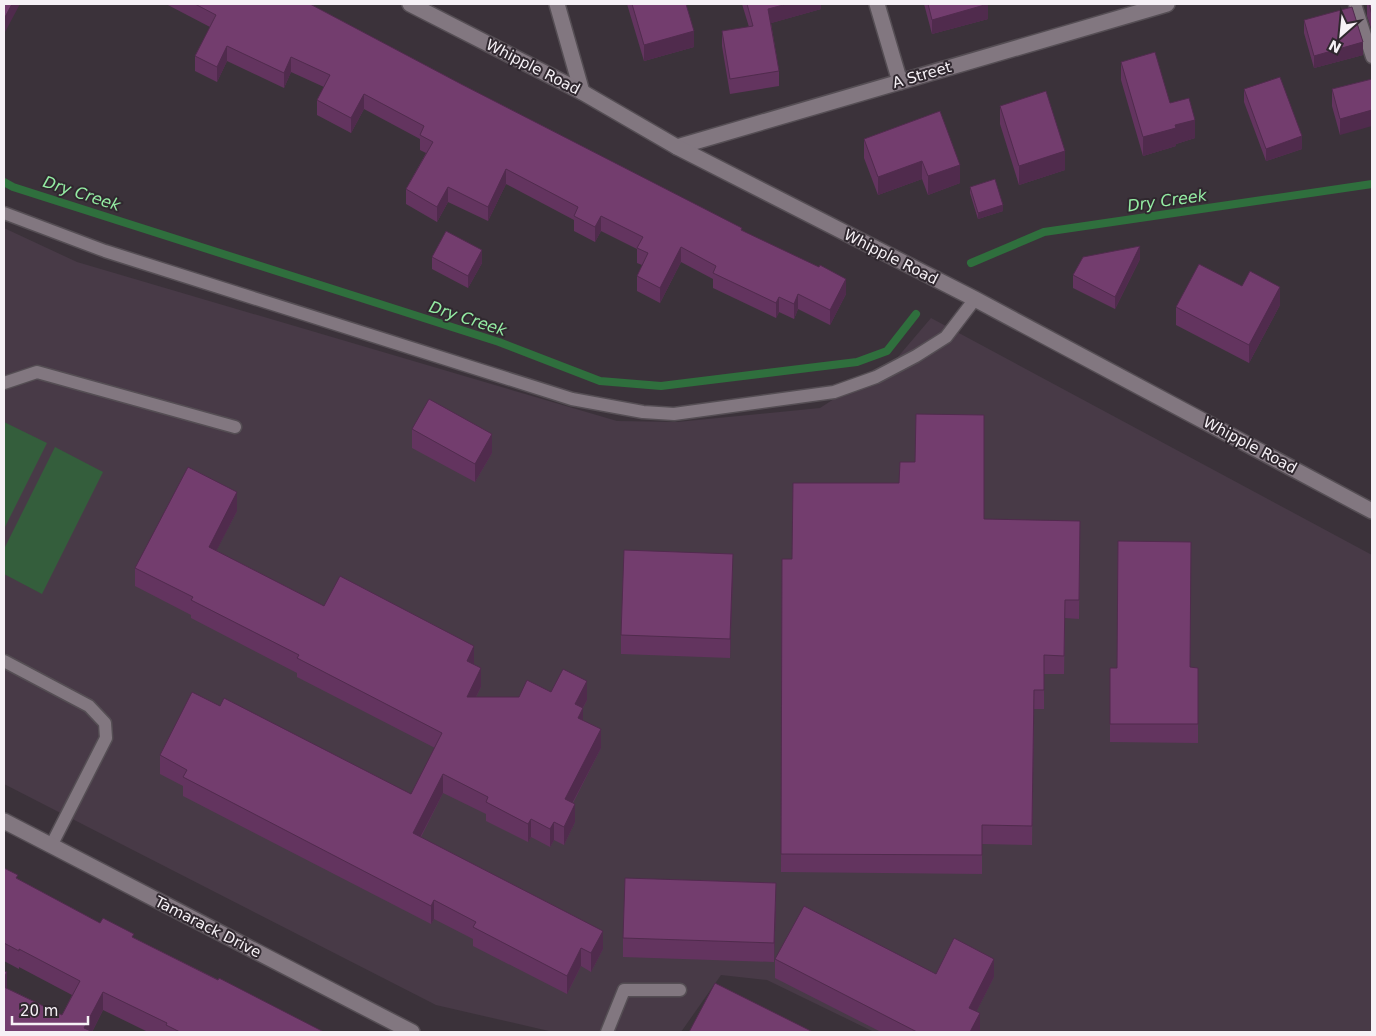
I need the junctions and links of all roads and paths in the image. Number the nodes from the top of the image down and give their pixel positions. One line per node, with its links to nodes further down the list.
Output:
1 (410, 4): 8 (street, Whipple Road)
2 (556, 4): 8 (street)
3 (877, 4): 7 (street)
4 (1167, 4): 7 (street, A Street)
5 (1355, 4): 6 (lane)
6 (1372, 57)
7 (900, 82): 9 (street, A Street)
8 (582, 92): 9 (street, Whipple Road)
9 (678, 147): 11 (street, Whipple Road)
10 (4, 213): 11 (lane)
11 (975, 299): 14 (street, Whipple Road)
12 (4, 383): 13 (lane)
13 (235, 427)
14 (1372, 510)
15 (4, 661): 17 (lane)
16 (4, 821): 17 (street, Tamarack Drive)
17 (51, 846): 19 (street, Tamarack Drive)
18 (680, 990): 20 (lane)
19 (412, 1032)
20 (607, 1032)

